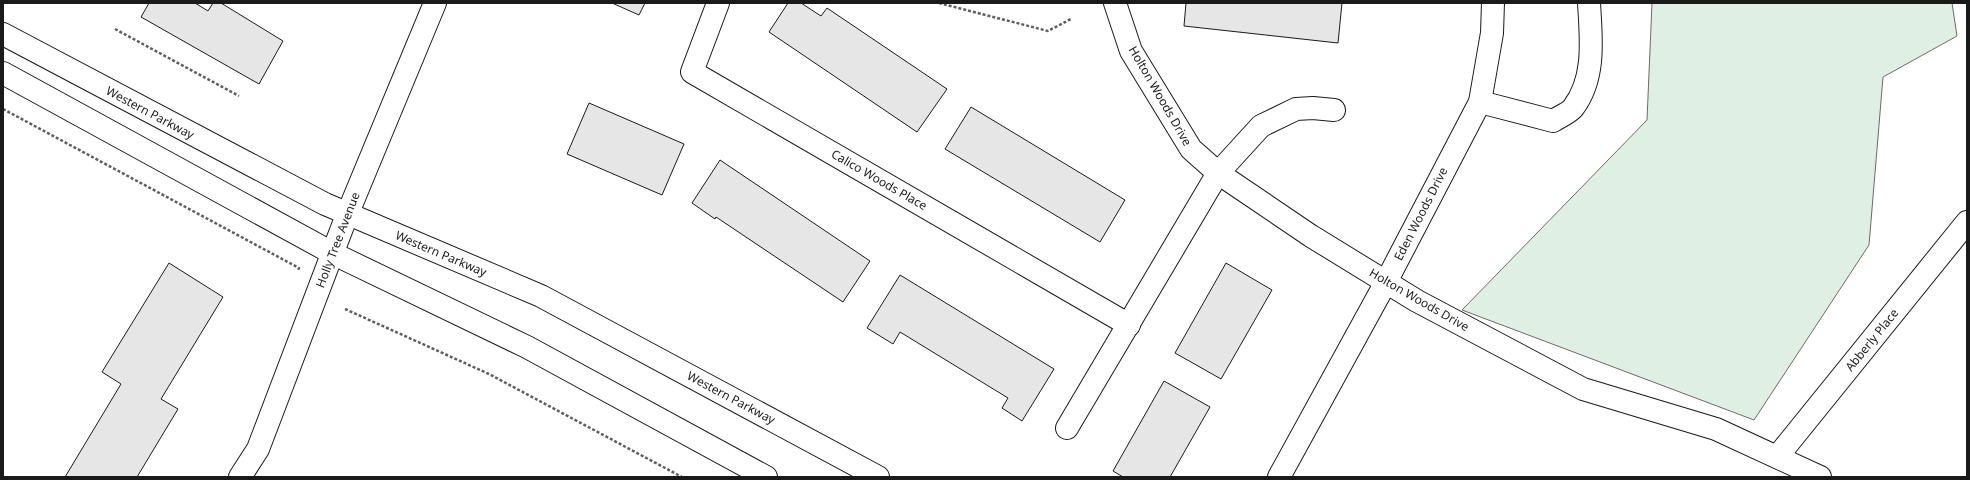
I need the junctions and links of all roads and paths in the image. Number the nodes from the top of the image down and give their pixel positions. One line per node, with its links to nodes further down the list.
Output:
1 (435, 3): 16 (street, Holly Tree Avenue)
2 (718, 3): 22 (street, Calico Woods Place)
3 (940, 3): 7 (path)
4 (1115, 3): 15 (street, Holton Woods Drive)
5 (1493, 3): 12 (street, Eden Woods Drive)
6 (1590, 3): 12 (street)
7 (1072, 19)
8 (115, 29): 11 (path)
9 (3, 34): 16 (street, Western Parkway)
10 (3, 73): 18 (street)
11 (239, 96)
12 (1480, 102): 20 (street, Eden Woods Drive)
13 (3, 109): 19 (path)
14 (1334, 110): 15 (street)
15 (1218, 173): 20 (street, Holton Woods Drive); 22 (street)
16 (347, 215): 18 (street, Holly Tree Avenue); 28 (street, Western Parkway)
17 (1967, 222): 24 (street, Abberly Place)
18 (334, 254): 25 (street, Holly Tree Avenue); 27 (street)
19 (296, 274)
20 (1386, 282): 24 (street, Holton Woods Drive); 29 (street, Eden Woods Drive)
21 (345, 309): 26 (path)
22 (1129, 325): 23 (street)
23 (1068, 428)
24 (1777, 457): 30 (street, Holton Woods Drive)
25 (240, 477)
26 (682, 477)
27 (766, 477)
28 (878, 477)
29 (1279, 477)
30 (1820, 477)

